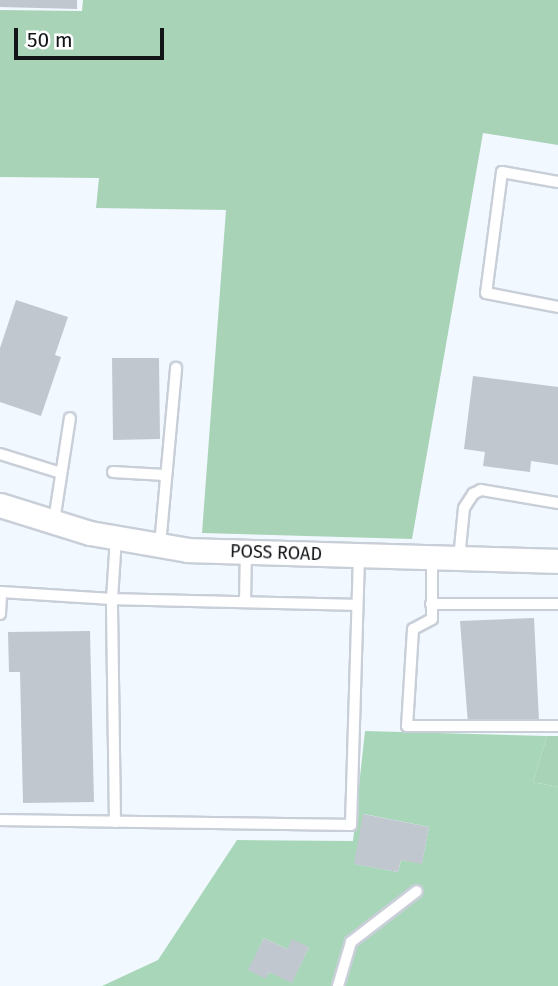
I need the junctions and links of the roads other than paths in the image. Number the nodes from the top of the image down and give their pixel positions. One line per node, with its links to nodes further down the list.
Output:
1 (558, 182): 2 (lane)
2 (558, 307)
3 (176, 368): 8 (lane)
4 (70, 418): 7 (lane)
5 (0, 454): 7 (lane)
6 (113, 472): 8 (lane)
7 (61, 473): 11 (lane)
8 (165, 475): 13 (lane)
9 (558, 503): 17 (lane)
10 (0, 505): 11 (street, POSS ROAD)
11 (54, 521): 12 (street, POSS ROAD)
12 (116, 537): 13 (street, POSS ROAD); 19 (lane)
13 (160, 545): 14 (street, POSS ROAD)
14 (246, 552): 15 (street, POSS ROAD); 20 (lane)
15 (359, 555): 16 (street, POSS ROAD); 21 (lane)
16 (432, 558): 17 (street, POSS ROAD); 22 (lane)
17 (459, 559): 18 (street, POSS ROAD)
18 (558, 561)
19 (113, 599): 20 (lane); 24 (lane); 27 (lane)
20 (245, 602): 21 (lane)
21 (358, 604): 27 (lane)
22 (431, 604): 23 (lane); 25 (lane)
23 (558, 604)
24 (0, 614)
25 (558, 726)
26 (0, 820): 27 (lane)
27 (116, 822)
28 (418, 891): 29 (lane)
29 (338, 986)

